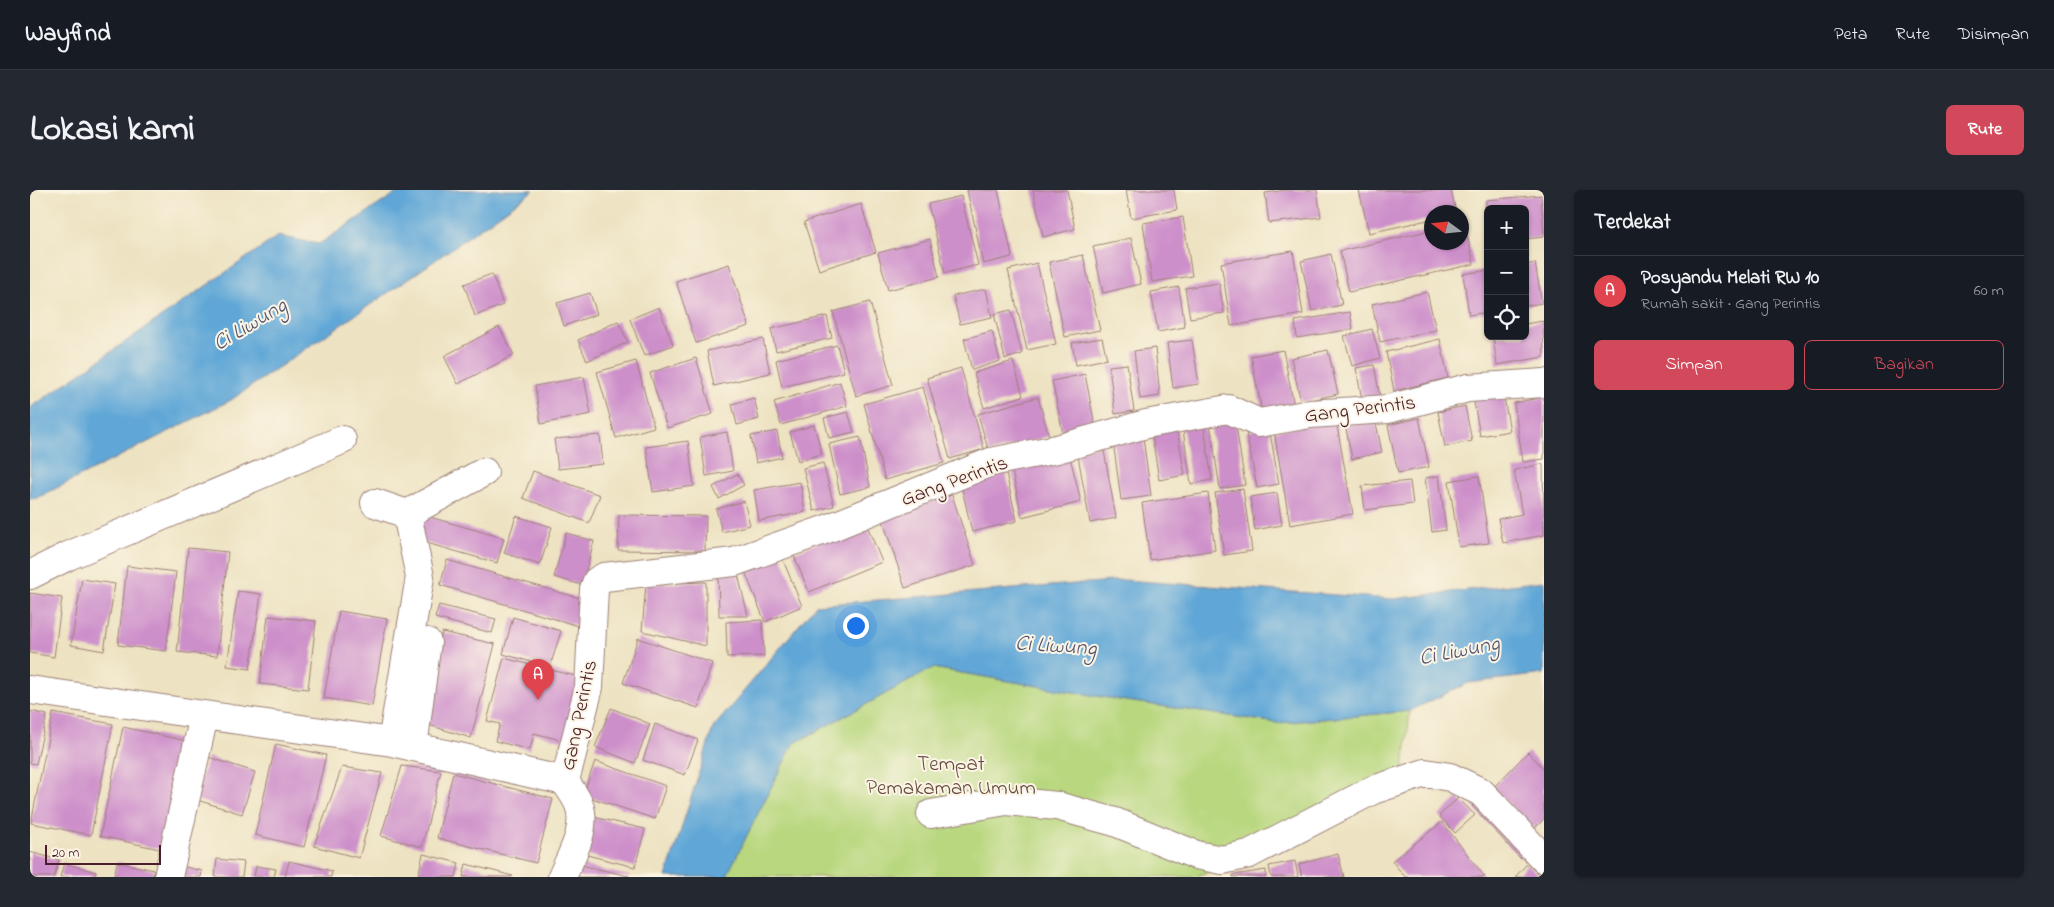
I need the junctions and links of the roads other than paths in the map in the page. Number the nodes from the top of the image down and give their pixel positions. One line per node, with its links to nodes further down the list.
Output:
1 (1544, 382): 11 (street, Gang Perintis)
2 (342, 440): 7 (street)
3 (484, 472): 5 (street)
4 (375, 502): 5 (street)
5 (407, 514): 10 (street)
6 (437, 572): 10 (street)
7 (30, 575)
8 (30, 690): 9 (street)
9 (204, 716): 10 (street); 14 (street)
10 (402, 745): 11 (street)
11 (565, 781): 15 (street)
12 (931, 814): 13 (street)
13 (1544, 859)
14 (168, 877)
15 (562, 877)

